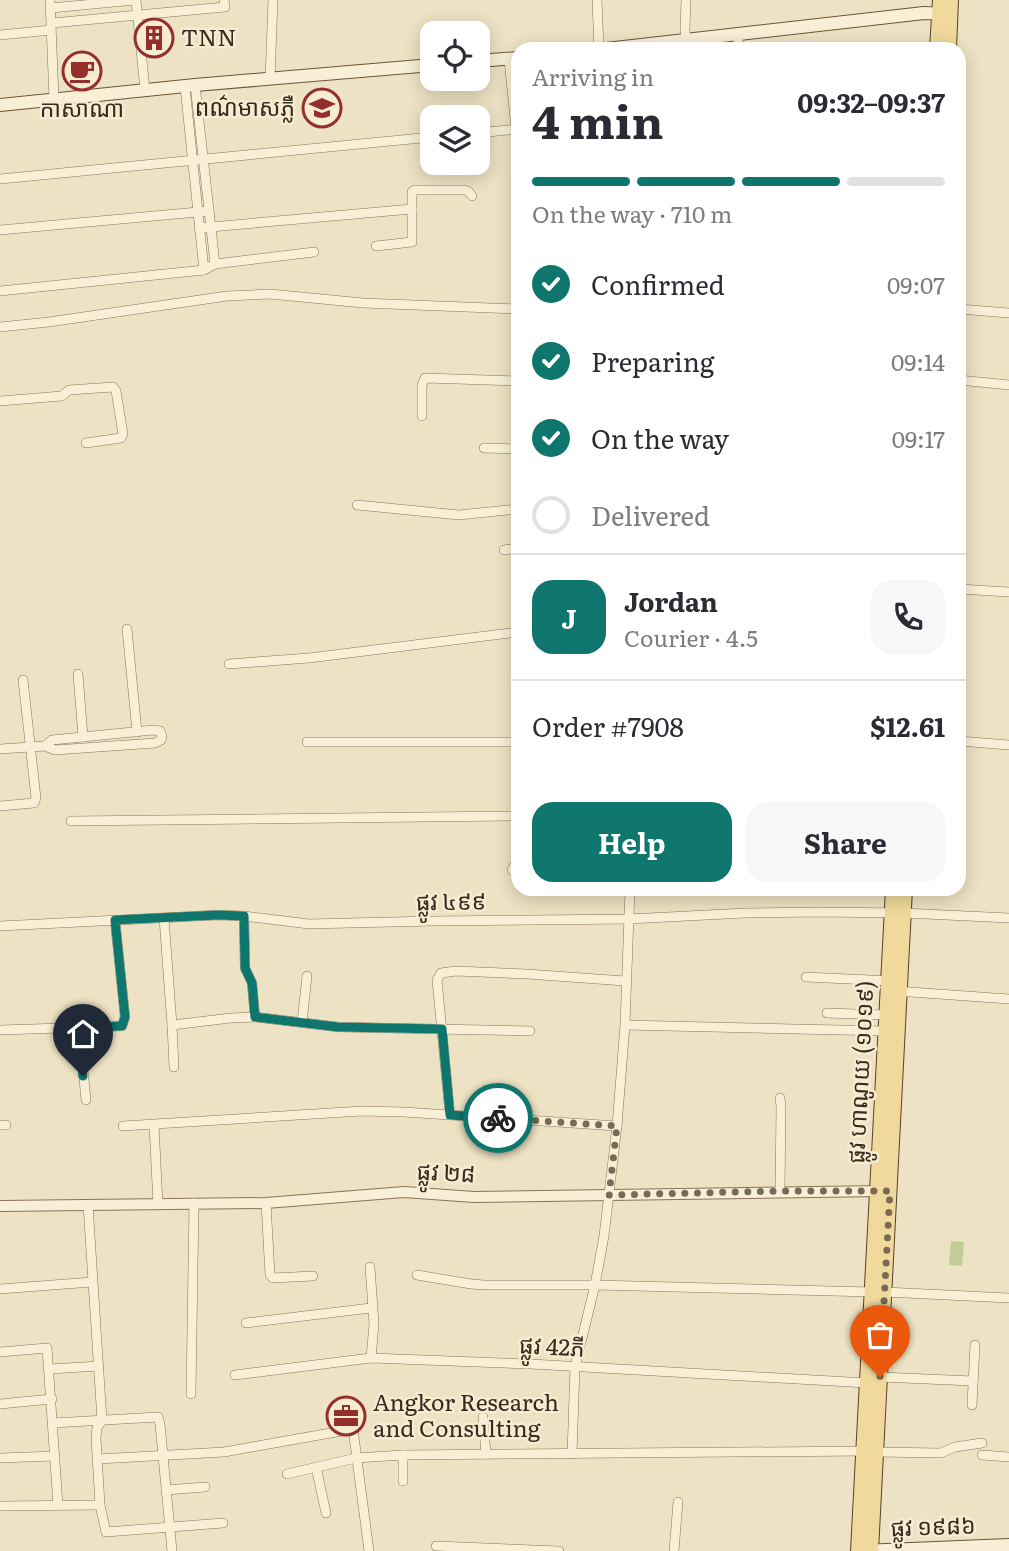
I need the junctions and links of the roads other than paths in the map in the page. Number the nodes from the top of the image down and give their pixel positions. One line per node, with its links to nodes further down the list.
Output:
1 (135, 0): 6 (street); 8 (street)
2 (224, 0): 8 (street)
3 (273, 0): 21 (street)
4 (597, 0): 13 (street)
5 (686, 0): 12 (street)
6 (50, 4): 9 (street)
7 (945, 7): 10 (main road); 16 (main road); 17 (main road)
8 (137, 14): 9 (street); 23 (street)
9 (51, 26): 11 (street); 24 (street)
10 (738, 34): 12 (main road); 15 (street)
11 (0, 35)
12 (686, 40): 14 (main road)
13 (599, 42)
14 (668, 42)
15 (738, 42)
16 (938, 42)
17 (948, 42)
18 (511, 59): 19 (main road)
19 (490, 60)
20 (420, 66): 21 (main road)
21 (270, 79): 22 (main road)
22 (190, 86): 23 (main road); 29 (street); 30 (street)
23 (145, 90): 24 (main road)
24 (54, 99): 25 (main road)
25 (0, 105)
26 (511, 130): 27 (street)
27 (490, 132)
28 (420, 138): 29 (street)
29 (203, 159): 30 (street); 34 (street)
30 (193, 160): 31 (street); 35 (street)
31 (0, 178)
32 (472, 196): 33 (street)
33 (412, 209): 36 (street); 39 (street)
34 (209, 211): 35 (street); 36 (street)
35 (198, 212): 37 (street); 38 (street)
36 (211, 227): 37 (street); 41 (street)
37 (199, 228): 42 (street)
38 (0, 230)
39 (376, 246)
40 (314, 253): 41 (street)
41 (215, 264): 42 (street)
42 (204, 270): 43 (street)
43 (0, 291)
44 (511, 309): 47 (street)
45 (966, 310): 46 (street)
46 (1009, 313)
47 (0, 327)
48 (511, 381): 52 (street)
49 (966, 381): 50 (street)
50 (1009, 385)
51 (0, 401): 53 (street)
52 (422, 416)
53 (86, 443)
54 (484, 448): 55 (street)
55 (511, 449)
56 (357, 505): 57 (street)
57 (511, 510)
58 (511, 549): 59 (street)
59 (504, 550)
60 (966, 589): 61 (street)
61 (1009, 592)
62 (127, 629): 67 (street)
63 (511, 633): 64 (street)
64 (229, 664)
65 (78, 674): 68 (street)
66 (23, 680): 74 (street)
67 (137, 732): 68 (street); 73 (street)
68 (83, 737): 73 (street)
69 (307, 742): 70 (street)
70 (511, 742)
71 (966, 742): 72 (street)
72 (1009, 745)
73 (45, 746): 74 (street)
74 (30, 747): 75 (street); 76 (street)
75 (0, 749)
76 (0, 806)
77 (511, 816): 78 (street)
78 (71, 821)
79 (630, 896): 86 (street)
80 (894, 896): 82 (main road, ផ្លូវ ហាណូយ (១០១៩))
81 (903, 896): 82 (main road, ផ្លូវ ហាណូយ (១០១៩))
82 (898, 913): 85 (street, ផ្លូវ ៤៩៩); 86 (street, ផ្លូវ ៤៩៩); 92 (main road, ផ្លូវ ហាណូយ (១០១៩))
83 (244, 916): 84 (street, ផ្លូវ ៤៩៩); 86 (street, ផ្លូវ ៤៩៩); 96 (street)
84 (164, 918): 87 (street, ផ្លូវ ៤៩៩); 98 (street)
85 (1009, 918)
86 (629, 919): 91 (street)
87 (115, 920): 88 (street, ផ្លូវ ៤៩៩); 100 (street)
88 (0, 926)
89 (307, 976): 97 (street)
90 (806, 977): 92 (street)
91 (625, 981): 99 (street); 101 (street)
92 (894, 986): 93 (street); 95 (main road, ផ្លូវ ហាណូយ (១០១៩)); 113 (main road, ផ្លូវ ហាណូយ (១០១៩))
93 (1009, 999)
94 (827, 1013): 95 (street)
95 (886, 1015): 104 (main road, ផ្លូវ ហាណូយ (១០១៩))
96 (255, 1017): 97 (street); 98 (street)
97 (302, 1022): 101 (street)
98 (172, 1025): 105 (street)
99 (625, 1026): 104 (street); 111 (street)
100 (79, 1028): 102 (street); 107 (street)
101 (442, 1029): 103 (street); 108 (street)
102 (0, 1030)
103 (530, 1031)
104 (885, 1031): 113 (main road, ផ្លូវ ហាណូយ (១០១៩))
105 (174, 1067)
106 (780, 1098): 112 (street)
107 (86, 1100)
108 (450, 1115): 109 (street); 111 (street)
109 (154, 1125): 110 (street); 117 (street)
110 (123, 1126)
111 (617, 1126): 114 (street)
112 (780, 1191): 113 (street, ផ្លូវ ២៨); 114 (street, ផ្លូវ ២៨)
113 (884, 1191): 126 (main road, ផ្លូវ ហាណូយ (១០១៩))
114 (609, 1195): 116 (street, ផ្លូវ ២៨); 124 (street)
115 (194, 1203): 116 (street, ផ្លូវ ២៨); 117 (street, ផ្លូវ ២៨); 139 (street)
116 (266, 1203): 122 (street)
117 (158, 1204): 118 (street, ផ្លូវ ២៨)
118 (88, 1205): 119 (street, ផ្លូវ ២៨); 123 (street)
119 (0, 1206)
120 (370, 1267): 128 (street)
121 (417, 1275): 124 (street)
122 (313, 1276)
123 (92, 1282): 125 (street); 133 (street)
124 (595, 1285): 126 (street); 134 (street)
125 (0, 1289)
126 (878, 1292): 127 (street); 137 (main road, ផ្លូវ ហាណូយ (១០១៩))
127 (1009, 1298)
128 (371, 1308): 129 (street); 132 (street)
129 (246, 1322)
130 (975, 1345): 138 (street)
131 (0, 1352): 135 (street)
132 (371, 1358): 134 (street, ផ្លូវ 42ភី); 136 (street, ផ្លូវ 42ភី)
133 (99, 1366): 135 (street); 144 (street)
134 (575, 1367): 137 (street, ផ្លូវ 42ភី); 149 (street)
135 (50, 1369): 140 (street)
136 (235, 1375)
137 (874, 1380): 138 (street, ផ្លូវ 42ភី); 147 (main road, ផ្លូវ ហាណូយ (១០១៩))
138 (973, 1381): 142 (street)
139 (191, 1394)
140 (52, 1399): 141 (street); 145 (street)
141 (0, 1404)
142 (972, 1405)
143 (483, 1417): 148 (street)
144 (102, 1420): 145 (street); 150 (street); 157 (street)
145 (53, 1423): 153 (street)
146 (982, 1443): 147 (street)
147 (870, 1452): 149 (street); 176 (main road, ផ្លូវ ហាណូយ (១០១៩)); 177 (main road, ផ្លូវ ហាណូយ (១០១៩))
148 (486, 1454): 149 (street); 151 (street)
149 (572, 1454)
150 (163, 1455): 156 (street); 157 (street); 162 (street)
151 (403, 1455): 156 (street); 160 (street)
152 (982, 1455): 154 (street)
153 (55, 1456): 155 (street); 164 (street)
154 (1009, 1457)
155 (0, 1458)
156 (356, 1458): 158 (street); 173 (street)
157 (98, 1459): 165 (street)
158 (316, 1467): 159 (street); 167 (street)
159 (287, 1474)
160 (403, 1481)
161 (205, 1487): 162 (street)
162 (166, 1490): 169 (street)
163 (678, 1502): 175 (street)
164 (58, 1505): 165 (street); 166 (street)
165 (100, 1505): 169 (street)
166 (0, 1506)
167 (326, 1513)
168 (223, 1523): 169 (street)
169 (170, 1527): 172 (street)
170 (1009, 1545): 177 (main road, ផ្លូវ ១៩៨៦)
171 (436, 1546): 174 (street)
172 (172, 1551)
173 (369, 1551)
174 (559, 1551)
175 (674, 1551)
176 (858, 1551): 177 (main road, ផ្លូវ ១៩៨៦)
177 (871, 1551)

